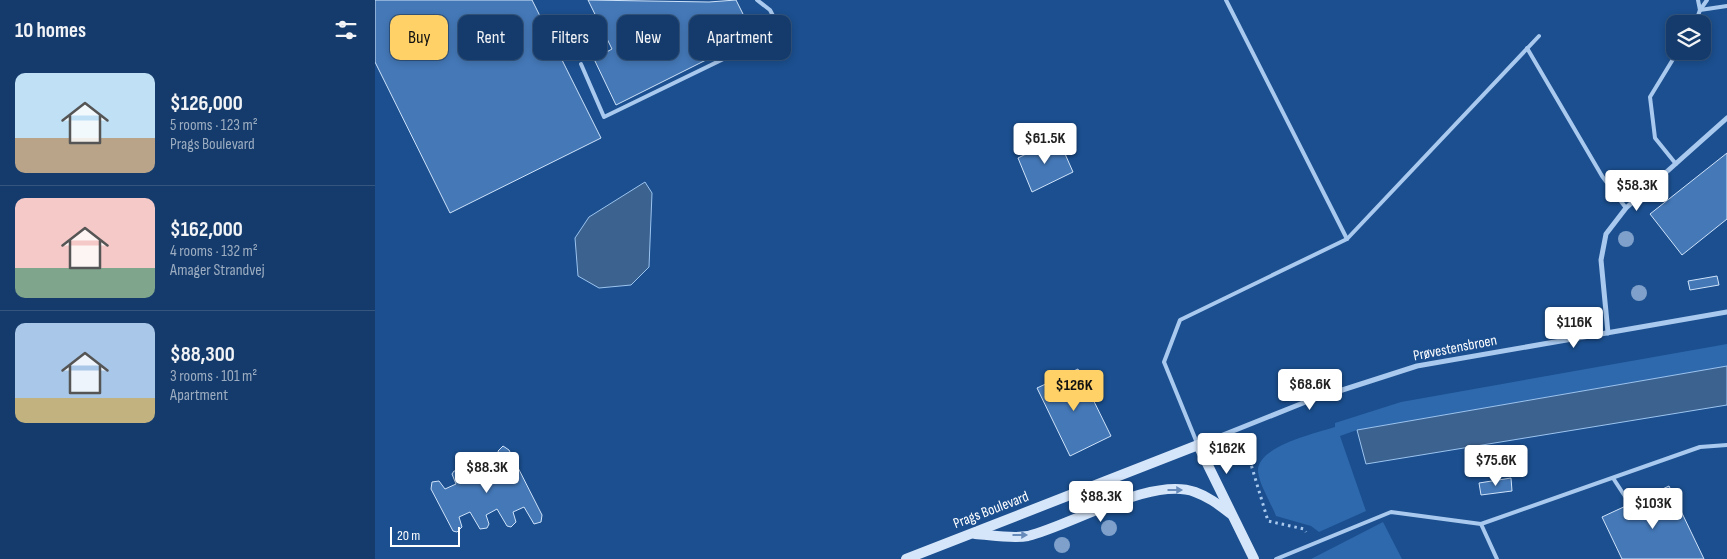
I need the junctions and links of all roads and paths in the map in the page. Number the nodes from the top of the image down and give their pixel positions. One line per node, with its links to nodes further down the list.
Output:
1 (757, 0): 11 (lane)
2 (1226, 0): 15 (lane)
3 (1698, 0): 6 (lane)
4 (1707, 0): 6 (lane)
5 (1727, 6): 6 (lane)
6 (1700, 10): 7 (lane)
7 (1698, 15)
8 (1539, 36): 9 (lane)
9 (1527, 48): 14 (lane); 15 (lane)
10 (1673, 60): 13 (lane)
11 (581, 64)
12 (1727, 118): 13 (street)
13 (1676, 164): 14 (street)
14 (1626, 208): 17 (street)
15 (1347, 239): 19 (lane)
16 (1727, 312): 17 (street, Prøvestensbroen)
17 (1609, 333): 18 (street, Prøvestensbroen)
18 (1240, 429): 19 (street, Prøvestensbroen); 26 (path)
19 (1198, 445): 23 (street); 25 (street, Prags Boulevard)
20 (1727, 445): 21 (lane)
21 (1613, 478): 22 (lane); 24 (lane)
22 (1630, 504)
23 (1233, 515): 25 (street, one-way to 23); 28 (street)
24 (1481, 524): 26 (lane); 30 (lane)
25 (971, 534): 27 (street, Prags Boulevard)
26 (1314, 544): 29 (lane)
27 (906, 559)
28 (1254, 559)
29 (1276, 559)
30 (1497, 559)

